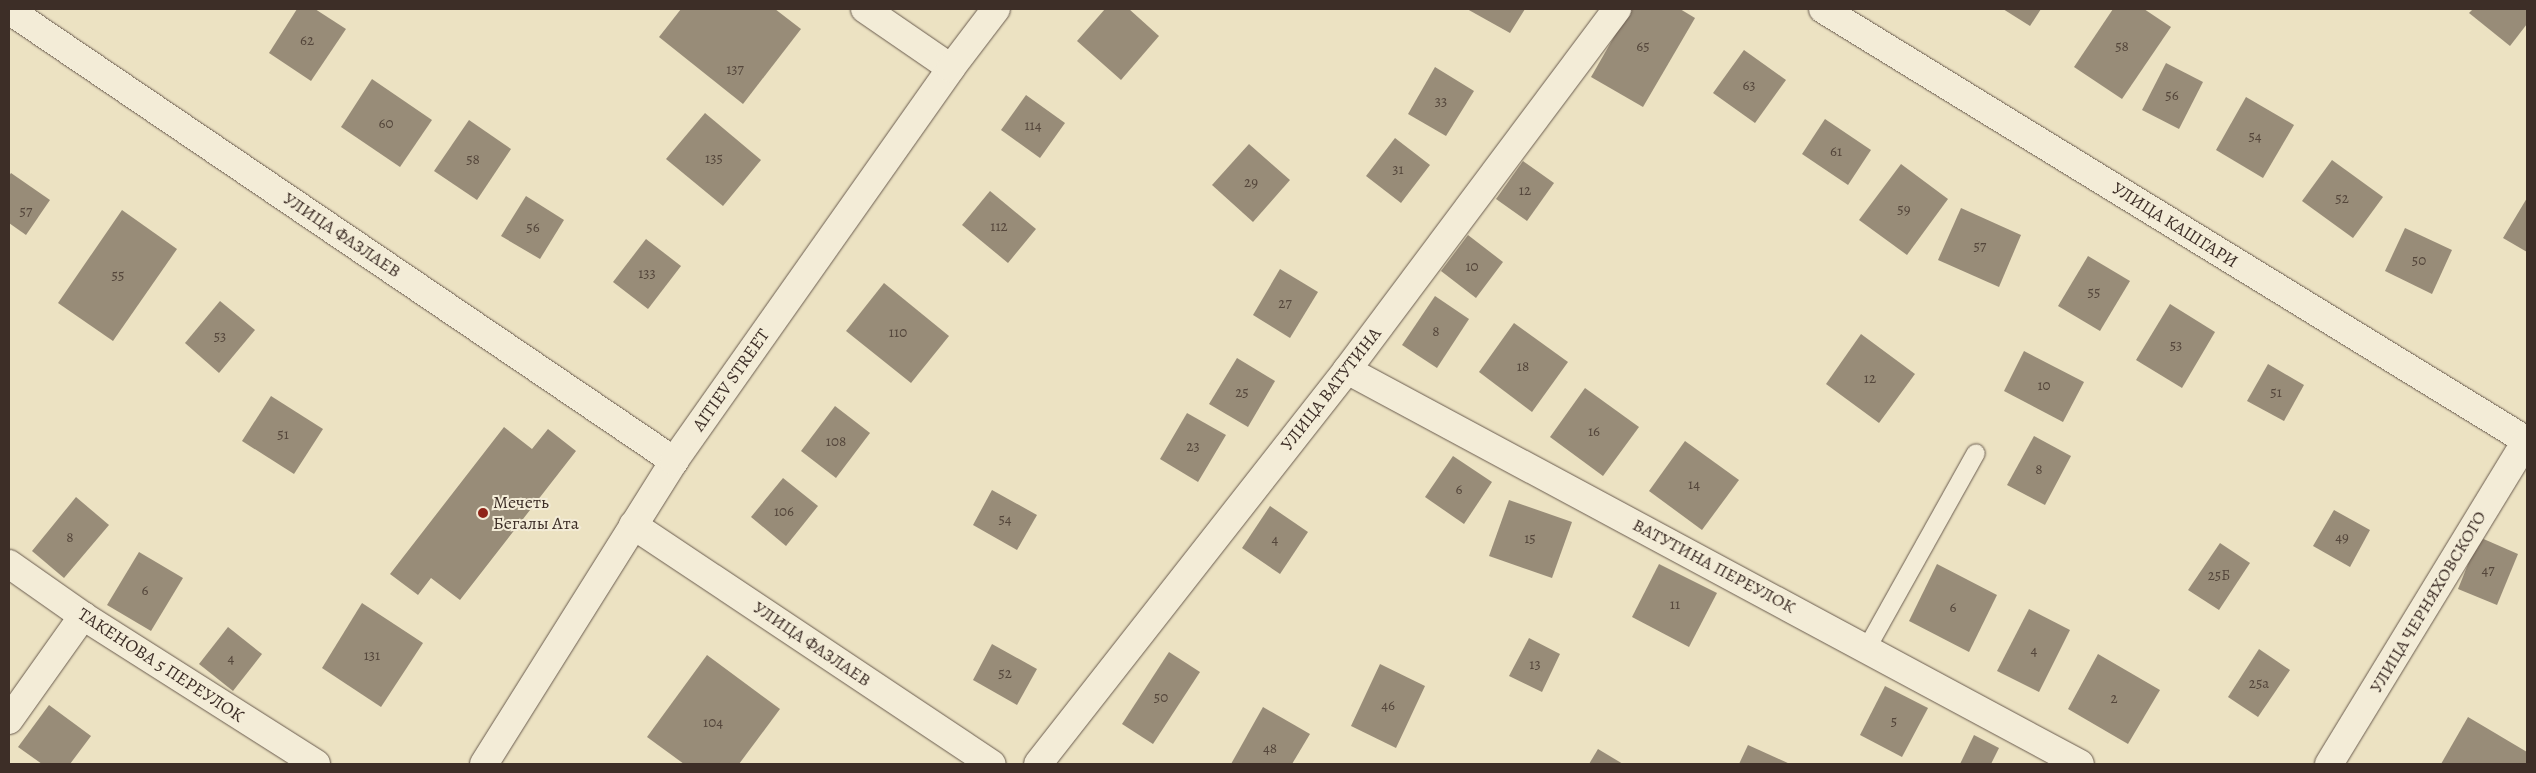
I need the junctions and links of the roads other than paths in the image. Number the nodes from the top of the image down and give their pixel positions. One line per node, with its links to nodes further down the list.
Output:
1 (865, 9): 6 (street)
2 (996, 9): 6 (street, AITIEV STREET)
3 (1617, 9): 7 (street, УЛИЦА ВАТУТИНА)
4 (1823, 9): 8 (street, УЛИЦА КАШГАРИ)
5 (9, 10): 10 (street, УЛИЦА ФАЗЛАЕВ)
6 (951, 68): 10 (street, AITIEV STREET)
7 (1347, 370): 14 (street, ВАТУТИНА ПЕРЕУЛОК); 19 (street, УЛИЦА ВАТУТИНА)
8 (2527, 440): 21 (street, УЛИЦА ЧЕРНЯХОВСКОГО)
9 (1976, 453): 14 (lane)
10 (674, 461): 11 (street, AITIEV STREET)
11 (633, 525): 17 (street, AITIEV STREET); 18 (street, УЛИЦА ФАЗЛАЕВ)
12 (9, 564): 13 (street, ТАКЕНОВА 5 ПЕРЕУЛОК)
13 (83, 616): 15 (street); 16 (street, ТАКЕНОВА 5 ПЕРЕУЛОК)
14 (1867, 648): 20 (street, ВАТУТИНА ПЕРЕУЛОК)
15 (9, 720)
16 (316, 764)
17 (484, 764)
18 (992, 764)
19 (1038, 764)
20 (2080, 764)
21 (2329, 764)

